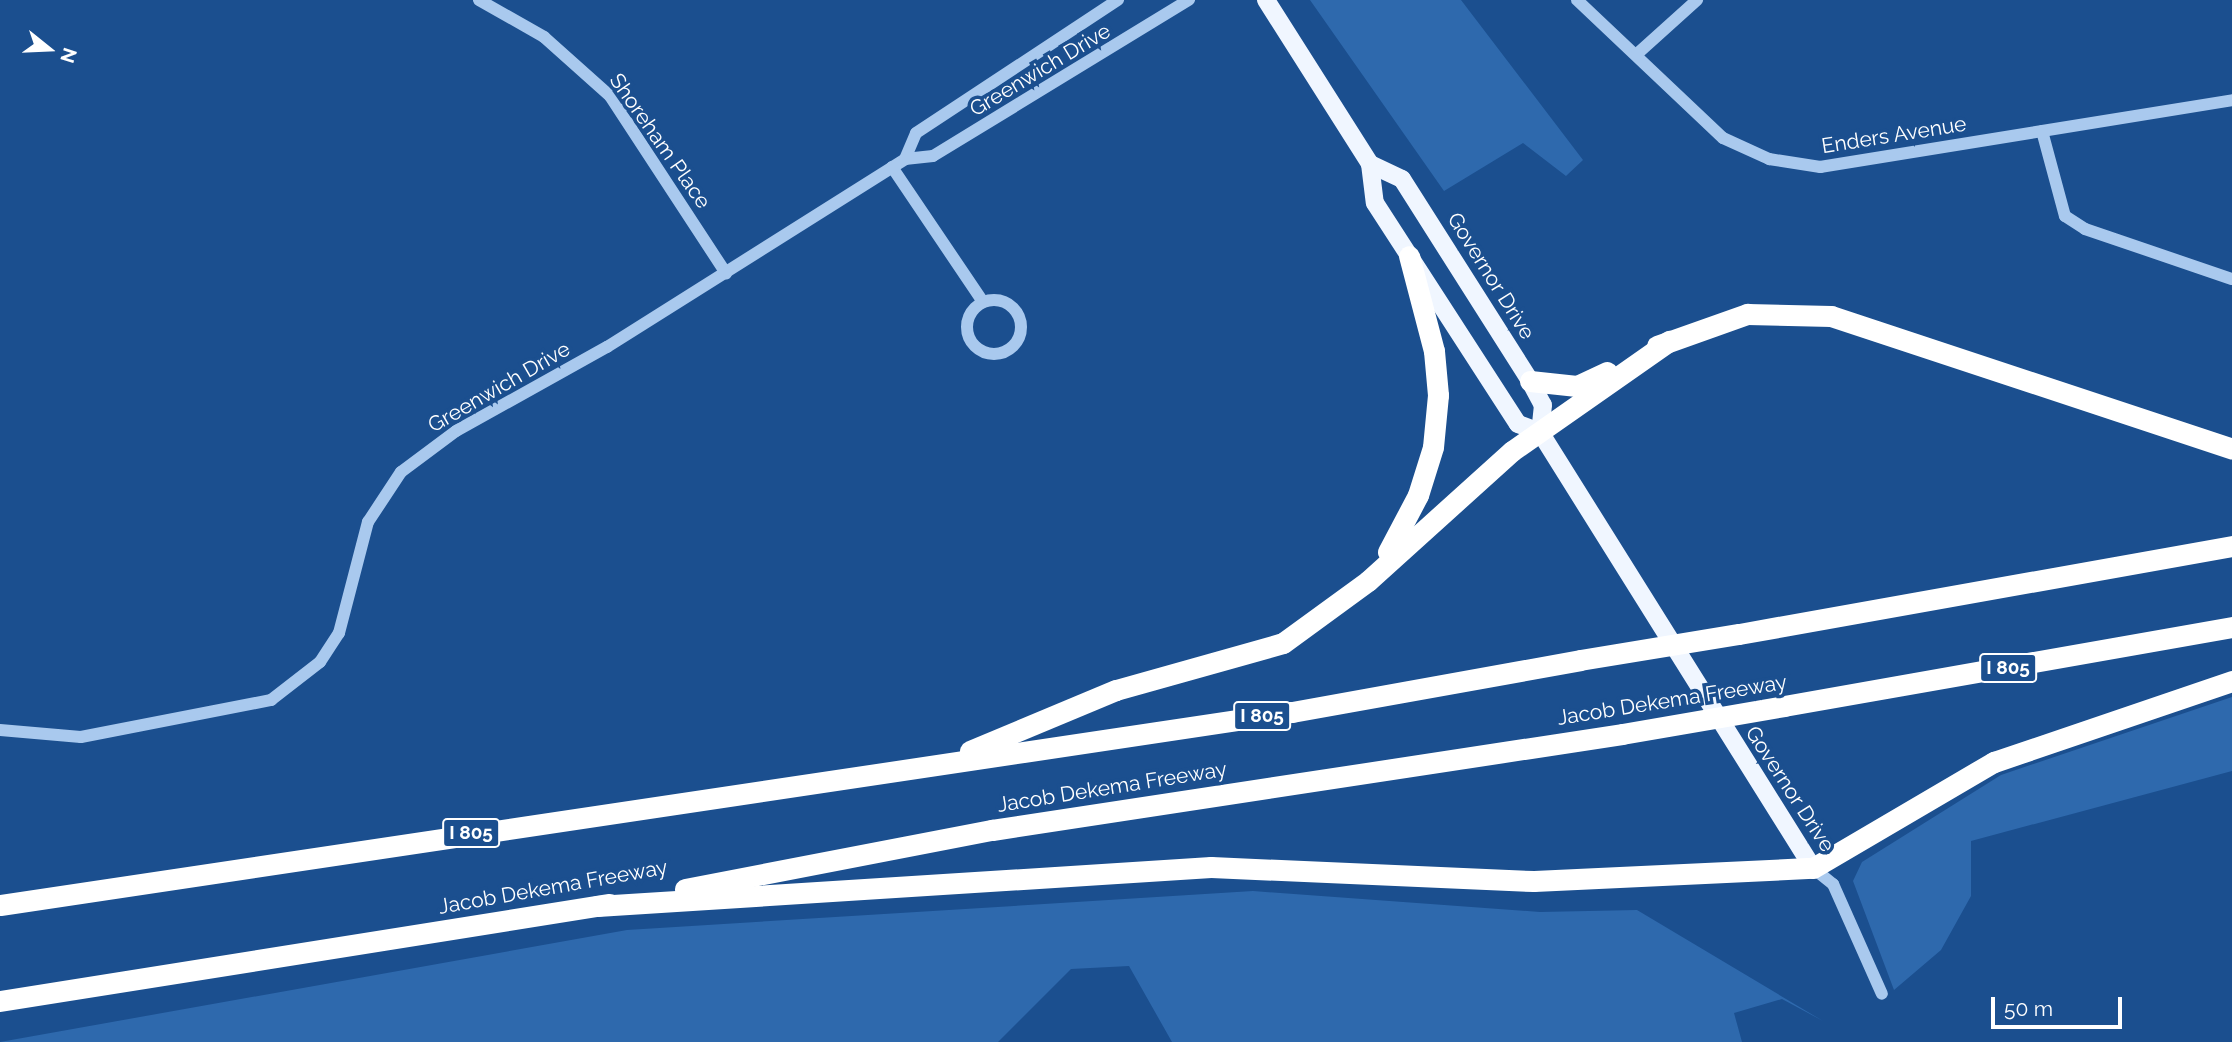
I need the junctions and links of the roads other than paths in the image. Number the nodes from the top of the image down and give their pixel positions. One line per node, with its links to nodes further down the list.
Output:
1 (479, 0): 14 (street, Shoreham Place)
2 (1118, 0): 10 (street, Greenwich Drive)
3 (1189, 0): 10 (street, Greenwich Drive)
4 (1266, 0): 11 (main road, Governor Drive)
5 (1577, 0): 7 (street, Enders Avenue)
6 (1697, 0): 7 (street)
7 (1637, 54): 9 (street, Enders Avenue)
8 (2232, 100): 9 (street, Enders Avenue)
9 (2042, 131): 15 (street)
10 (905, 159): 12 (street, Greenwich Drive)
11 (1370, 164): 13 (main road, Governor Drive); 18 (main road, Governor Drive)
12 (892, 167): 14 (street, Greenwich Drive); 16 (street)
13 (1409, 256): 19 (main road, Governor Drive); 22 (highway)
14 (726, 273): 25 (street, Greenwich Drive)
15 (2232, 279)
16 (983, 302): 16 (street)
17 (1669, 341): 18 (highway); 19 (highway); 20 (highway)
18 (1530, 381): 19 (main road, Governor Drive)
19 (1540, 432): 22 (highway); 27 (main road, Governor Drive)
20 (2232, 449)
21 (2232, 546): 26 (highway, I 805, bridge)
22 (1368, 581): 26 (highway)
23 (2232, 627): 29 (highway, Jacob Dekema Freeway / I 805, bridge)
24 (2232, 681): 27 (highway)
25 (0, 730)
26 (943, 763): 28 (highway, I 805)
27 (1813, 868): 29 (highway); 30 (street, Governor Drive)
28 (0, 905)
29 (597, 906): 31 (highway, Jacob Dekema Freeway / I 805)
30 (1882, 994)
31 (0, 1001)

